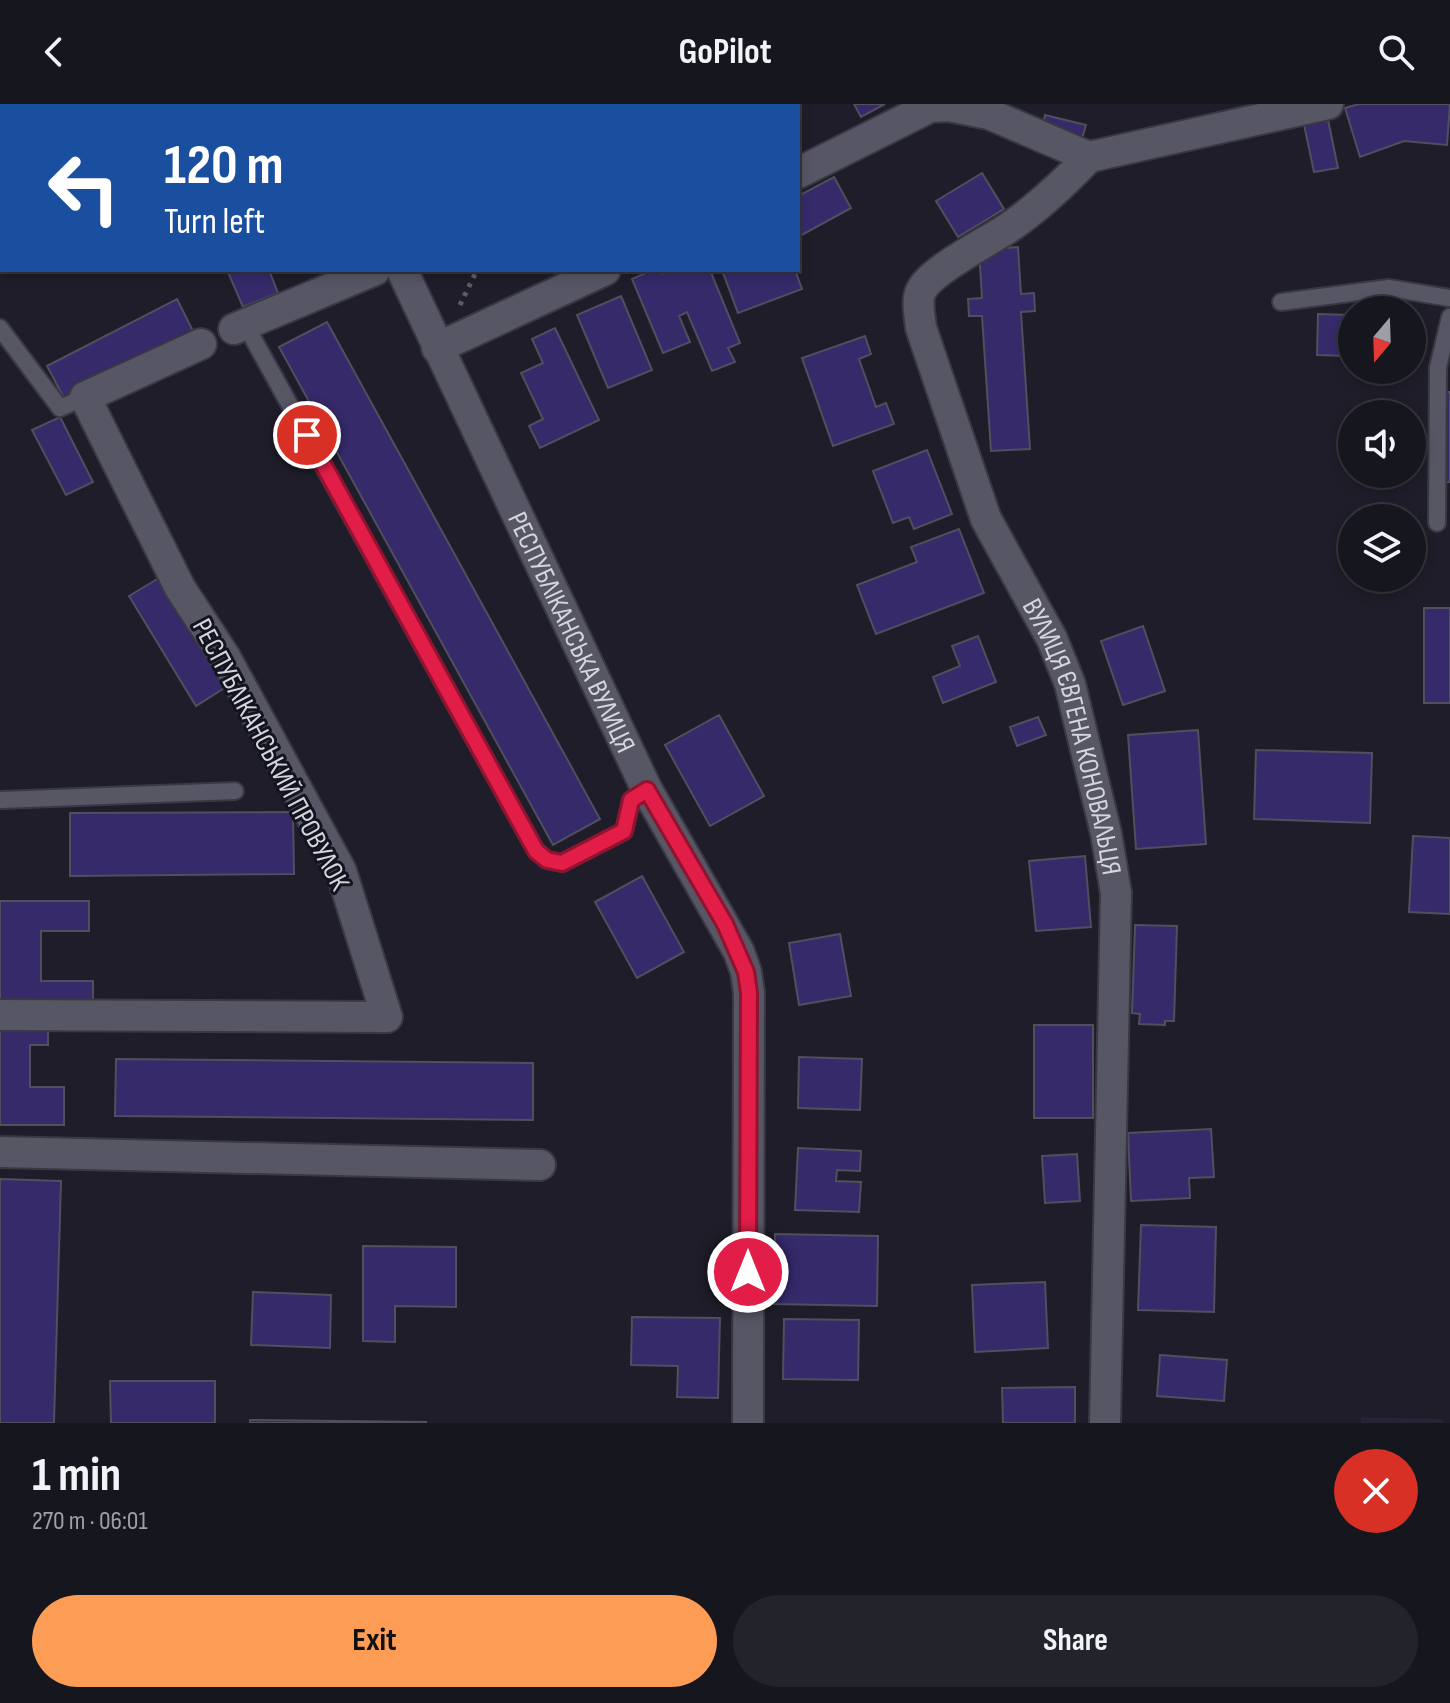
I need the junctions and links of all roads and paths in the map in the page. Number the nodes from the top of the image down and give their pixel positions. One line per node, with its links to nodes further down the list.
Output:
1 (1328, 104): 3 (street)
2 (965, 107): 3 (street); 4 (street)
3 (1089, 157): 24 (street, ВУЛИЦЯ ЄВГЕНА КОНОВАЛЬЦЯ)
4 (800, 172)
5 (370, 272): 11 (street)
6 (403, 272): 14 (street, РЕСПУБЛІКАНСЬКА ВУЛИЦЯ)
7 (601, 272): 14 (street)
8 (1450, 298): 9 (lane)
9 (1281, 302)
10 (1450, 317): 16 (lane)
11 (240, 326): 17 (lane)
12 (0, 328): 15 (lane)
13 (201, 344): 15 (street)
14 (437, 348): 17 (street, РЕСПУБЛІКАНСЬКА ВУЛИЦЯ)
15 (85, 397): 20 (street, РЕСПУБЛІКАНСЬКИЙ ПРОВУЛОК)
16 (1437, 523)
17 (647, 790): 23 (street, РЕСПУБЛІКАНСЬКА ВУЛИЦЯ)
18 (235, 791): 19 (lane)
19 (0, 800)
20 (0, 1015)
21 (0, 1152): 22 (street)
22 (540, 1165)
23 (748, 1423)
24 (1105, 1423)

